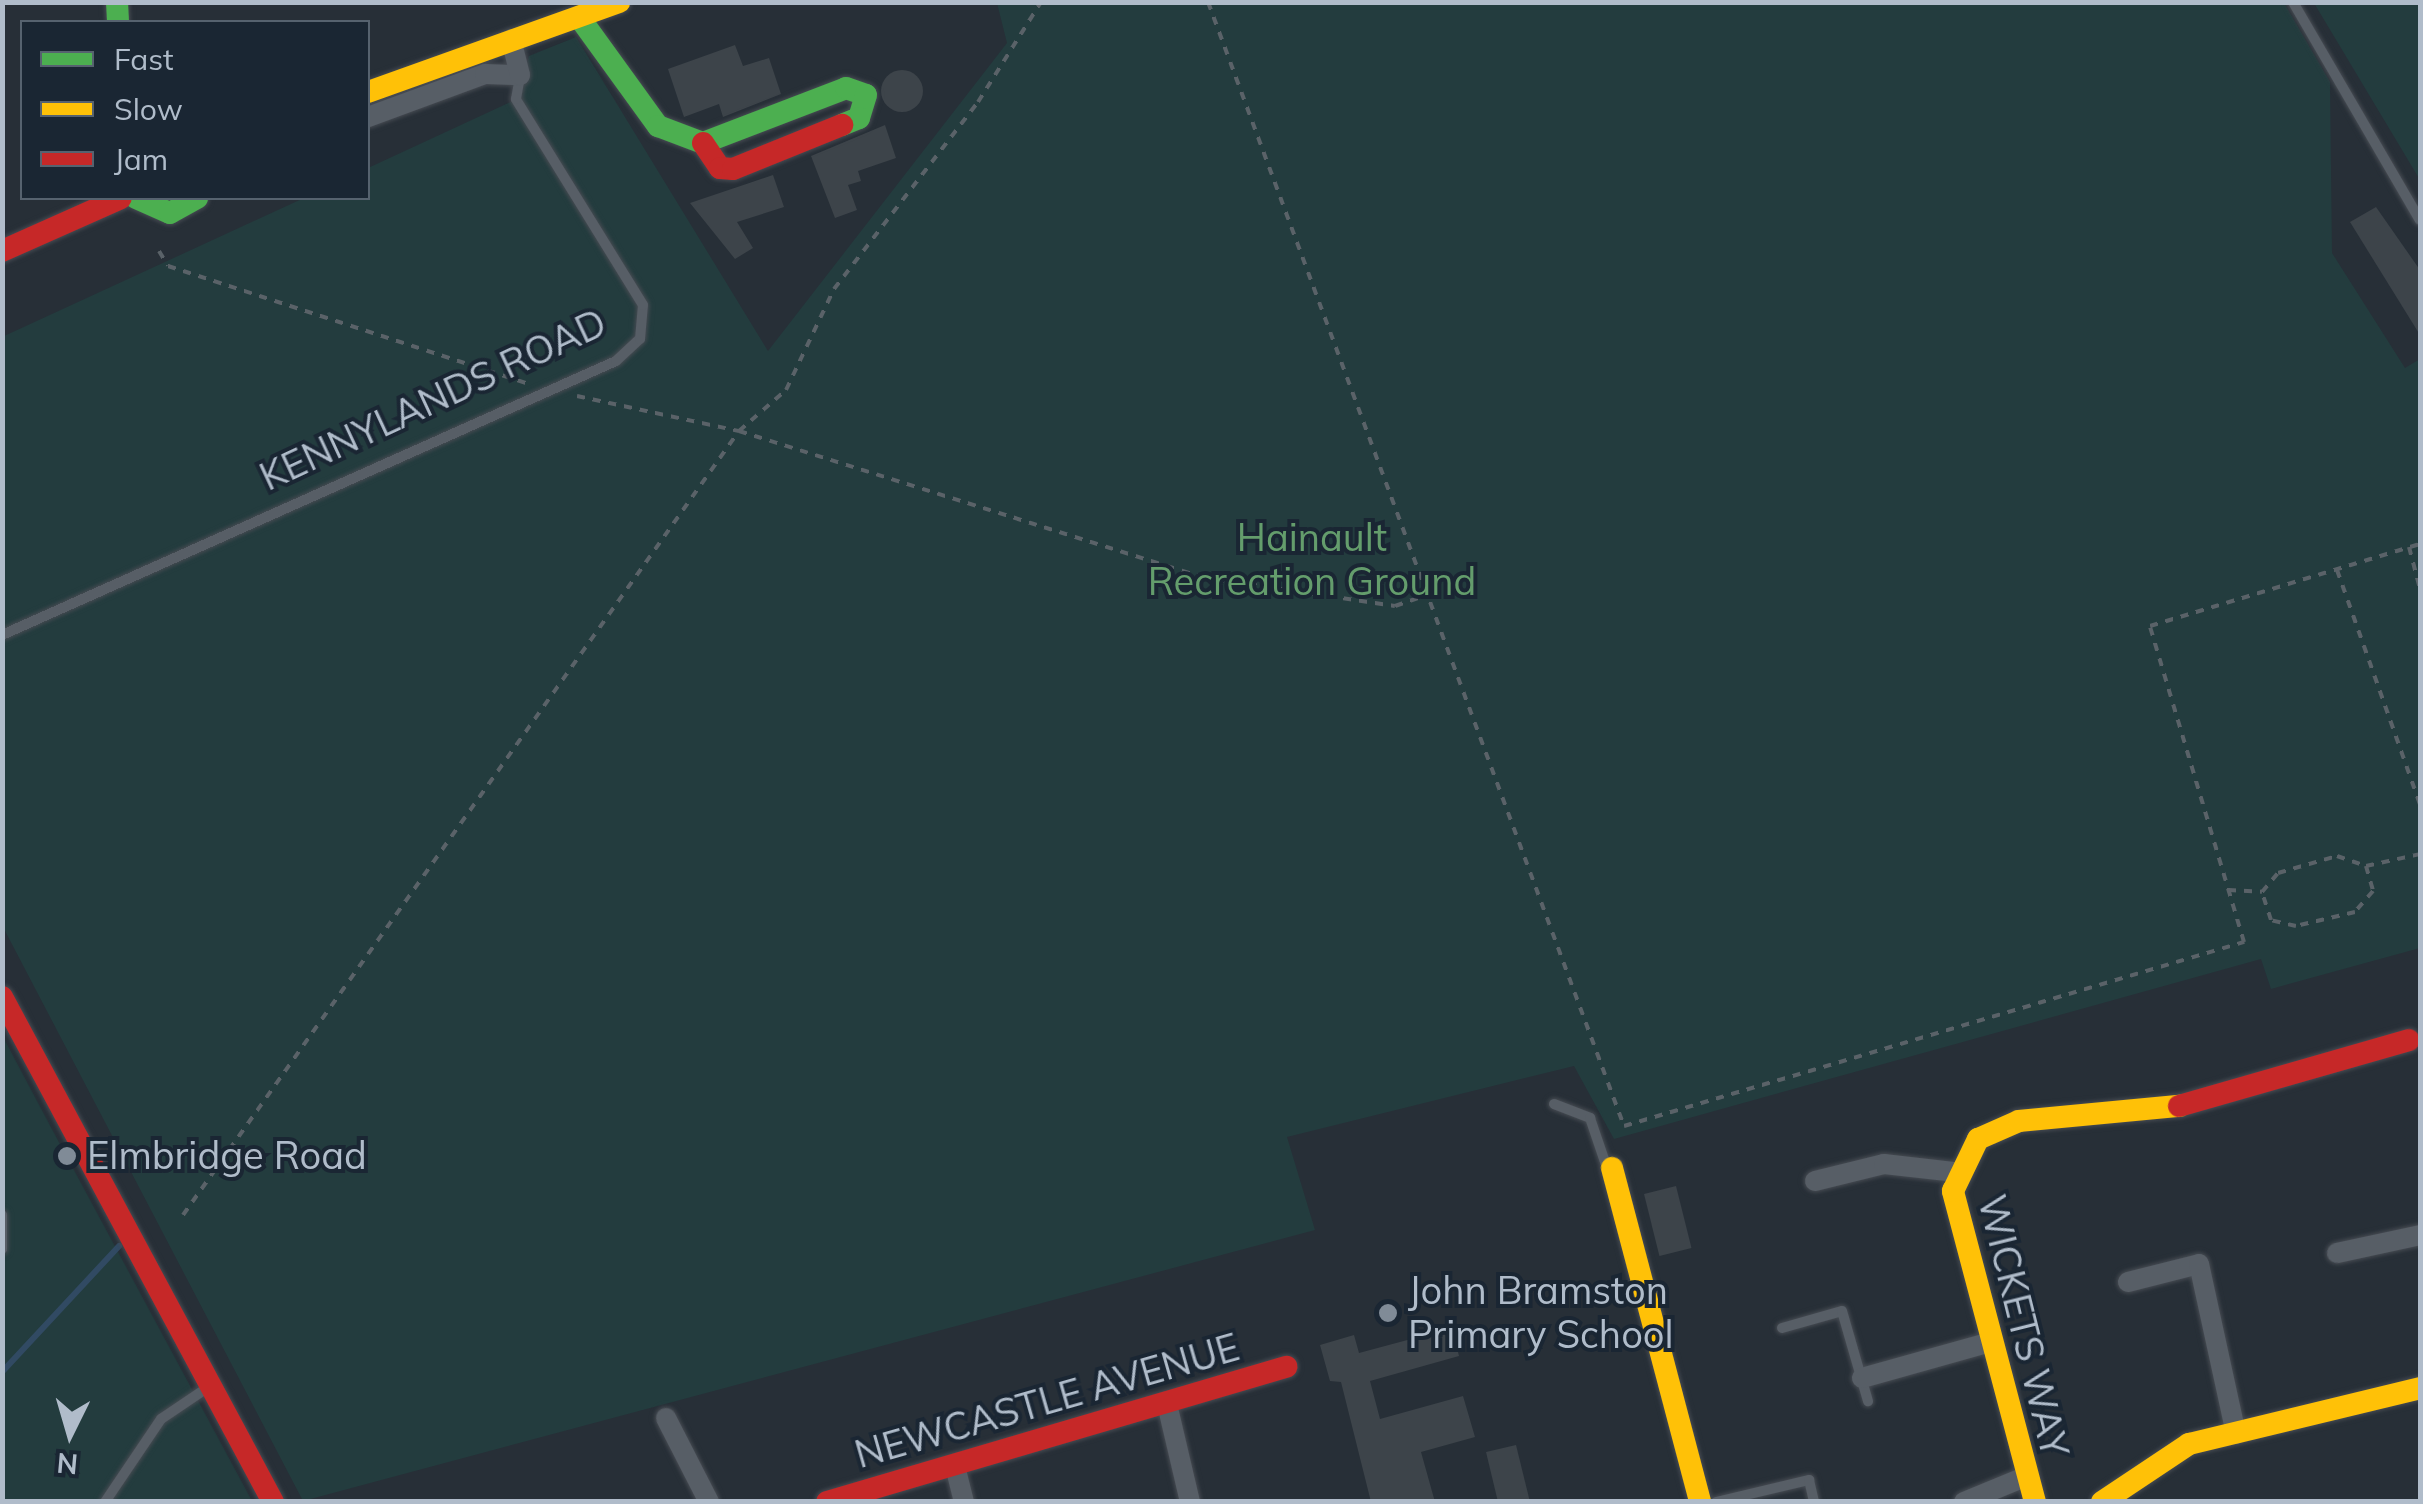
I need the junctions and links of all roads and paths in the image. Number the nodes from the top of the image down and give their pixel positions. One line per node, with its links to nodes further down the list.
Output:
1 (619, 2): 4 (street)
2 (1208, 2): 19 (path)
3 (2293, 2): 13 (lane)
4 (579, 17): 5 (street); 9 (street)
5 (511, 39): 6 (street, KENNYLANDS ROAD); 7 (street)
6 (520, 75): 8 (street); 20 (lane, KENNYLANDS ROAD)
7 (370, 91)
8 (370, 116)
9 (703, 143): 9 (street)
10 (116, 200): 14 (street)
11 (140, 200): 12 (street)
12 (194, 200)
13 (2420, 220)
14 (2, 251)
15 (2420, 544): 16 (path)
16 (2409, 547): 17 (path); 18 (path)
17 (2336, 570): 21 (path); 26 (path)
18 (2420, 589)
19 (1427, 595): 26 (path); 35 (path)
20 (2, 635)
21 (2420, 804)
22 (2420, 854): 24 (path)
23 (2306, 865): 24 (path); 25 (path); 27 (path)
24 (2366, 866): 27 (path)
25 (2308, 872)
26 (2228, 890): 27 (path)
27 (2262, 892)
28 (2, 997): 44 (street)
29 (2413, 1032): 32 (street, WICKETS WAY)
30 (1554, 1104): 31 (lane)
31 (1612, 1168): 58 (street)
32 (1954, 1172): 33 (street); 41 (street, WICKETS WAY)
33 (1815, 1181)
34 (2, 1215): 37 (lane)
35 (183, 1215)
36 (2420, 1234): 38 (street)
37 (2, 1248)
38 (2337, 1253)
39 (2128, 1282): 49 (street)
40 (1782, 1328): 43 (lane)
41 (1990, 1342): 43 (street); 51 (street, WICKETS WAY)
42 (1287, 1366): 47 (street, NEWCASTLE AVENUE)
43 (1862, 1378): 46 (lane)
44 (212, 1385): 52 (lane); 53 (street)
45 (2420, 1388): 49 (street)
46 (1868, 1401)
47 (1167, 1404): 50 (street, NEWCASTLE AVENUE); 57 (street)
48 (666, 1418): 54 (street)
49 (2236, 1434): 63 (street)
50 (955, 1466): 55 (street, NEWCASTLE AVENUE); 56 (street)
51 (2022, 1478): 61 (street); 62 (street, WICKETS WAY)
52 (105, 1502)
53 (273, 1502)
54 (709, 1502)
55 (827, 1502)
56 (964, 1502)
57 (1190, 1502)
58 (1700, 1502)
59 (1716, 1502): 60 (lane)
60 (1814, 1502)
61 (1964, 1502)
62 (2035, 1502)
63 (2102, 1502)

